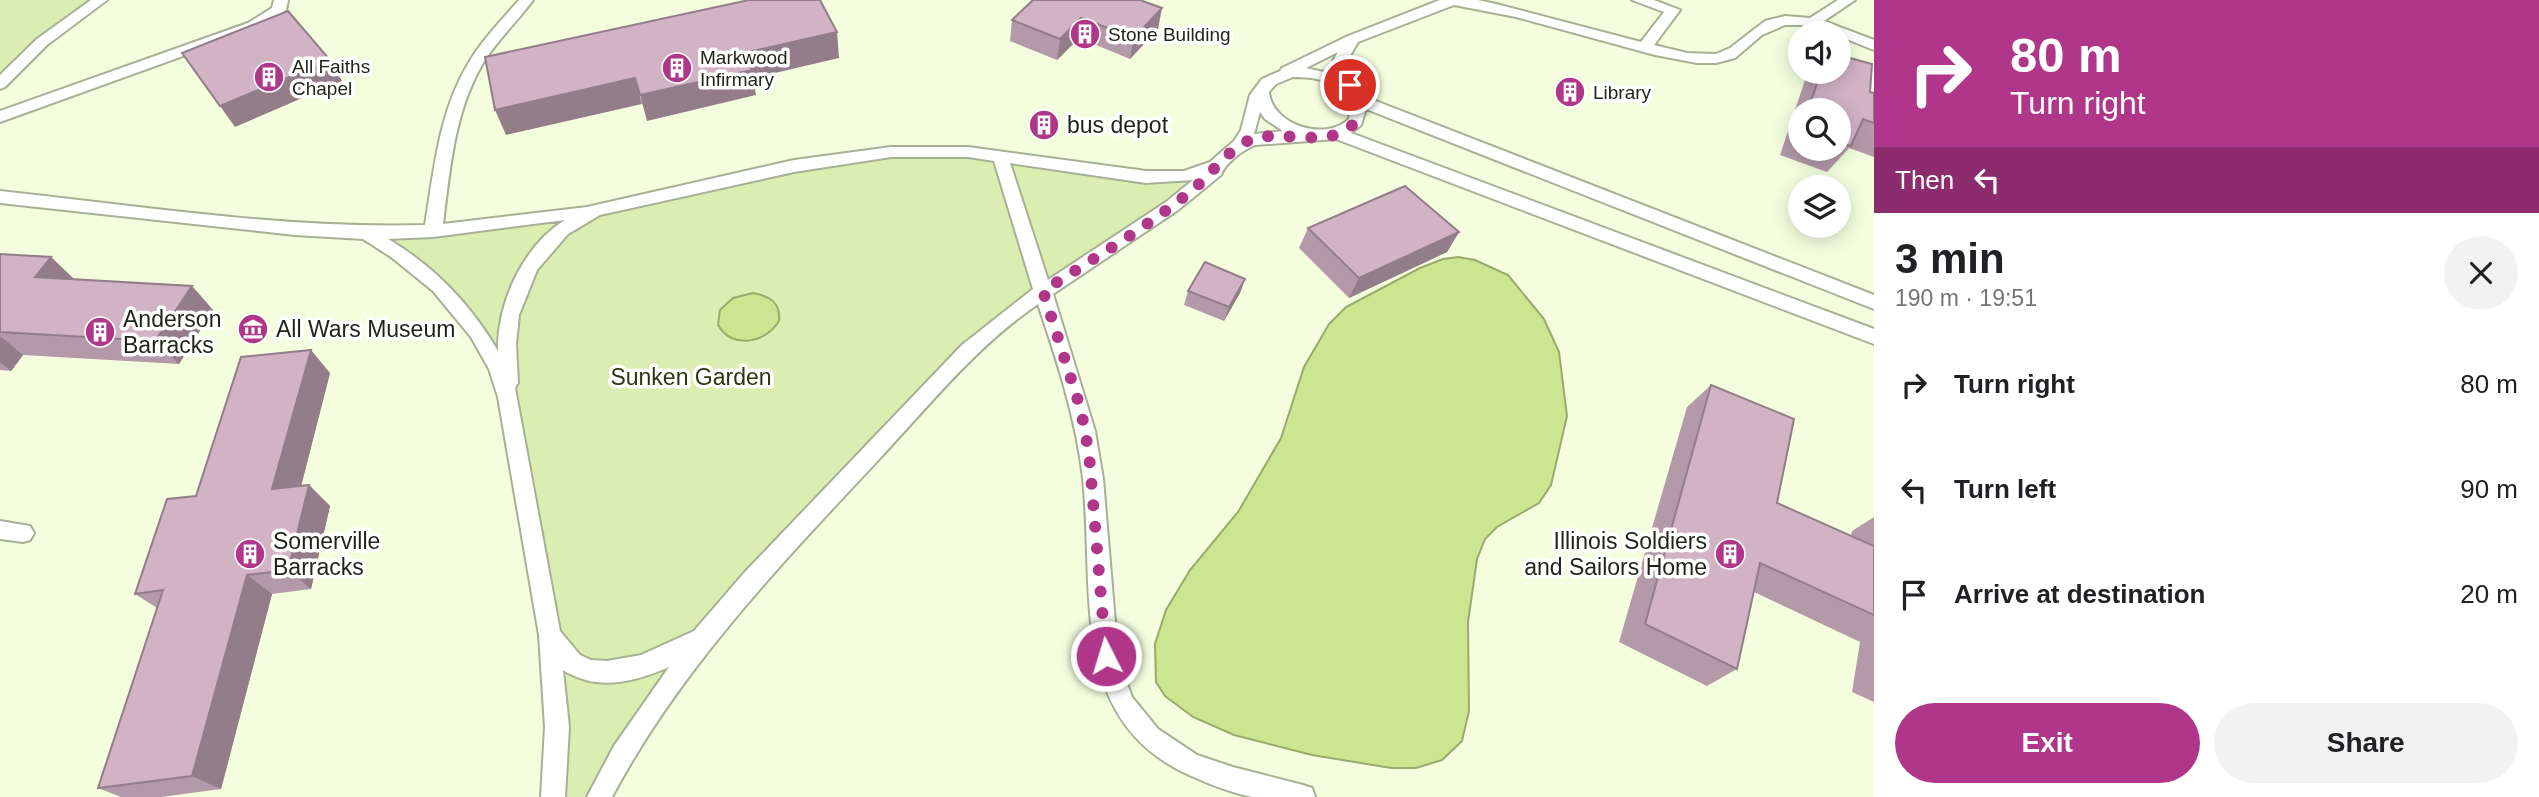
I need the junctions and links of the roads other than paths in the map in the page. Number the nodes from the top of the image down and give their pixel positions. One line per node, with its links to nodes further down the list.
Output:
1 (100, 0): 17 (lane)
2 (281, 0): 19 (lane)
3 (526, 0): 25 (lane)
4 (1453, 0): 9 (lane); 13 (lane)
5 (1488, 0): 9 (lane)
6 (1639, 0): 8 (lane)
7 (1848, 0): 10 (lane)
8 (1675, 5): 15 (lane)
9 (1509, 11): 15 (lane)
10 (1815, 21)
11 (1788, 23): 15 (lane)
12 (1851, 36): 14 (lane)
13 (1353, 39): 16 (lane); 18 (lane)
14 (1874, 45)
15 (1645, 47)
16 (1272, 79): 18 (lane); 20 (lane); 21 (lane)
17 (0, 84)
18 (1357, 99): 20 (lane); 28 (lane)
19 (0, 117)
20 (1337, 134): 21 (lane); 29 (lane)
21 (1235, 150): 22 (lane); 27 (lane)
22 (1000, 155): 24 (lane); 27 (lane)
23 (0, 197): 26 (lane)
24 (595, 210): 25 (lane); 30 (lane)
25 (433, 231): 26 (lane)
26 (366, 233): 30 (lane)
27 (1043, 291): 34 (lane); 37 (lane)
28 (1874, 302)
29 (1874, 337)
30 (508, 397): 33 (lane)
31 (0, 530): 32 (lane)
32 (23, 533)
33 (549, 633): 34 (lane); 35 (lane)
34 (702, 639): 36 (lane)
35 (553, 797)
36 (598, 797)
37 (1303, 797)

